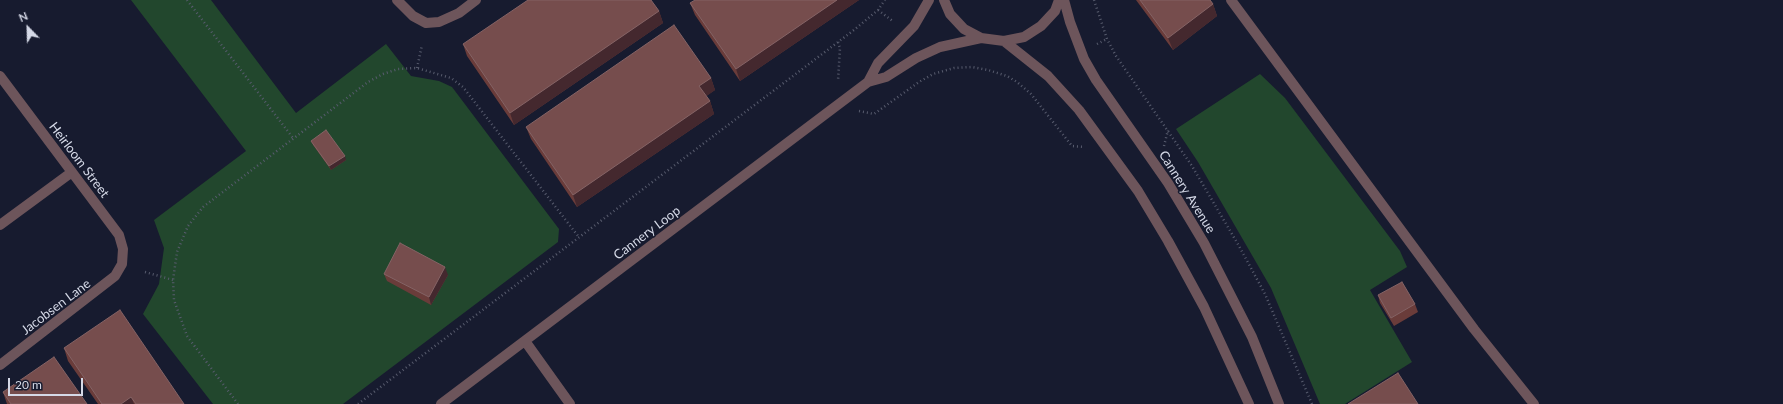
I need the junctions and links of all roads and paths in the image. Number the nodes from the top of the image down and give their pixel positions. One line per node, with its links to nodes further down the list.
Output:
1 (187, 0): 21 (path)
2 (397, 0): 3 (street)
3 (476, 0)
4 (885, 0): 11 (path)
5 (930, 0): 19 (street)
6 (944, 0): 13 (street)
7 (1059, 0): 14 (street)
8 (1064, 0): 36 (street, Cannery Avenue)
9 (1094, 0): 37 (path)
10 (1231, 0): 38 (street)
11 (878, 10): 12 (path); 15 (path)
12 (900, 26)
13 (981, 38): 14 (street); 19 (street)
14 (1004, 41): 35 (street)
15 (838, 42): 20 (path); 25 (path)
16 (422, 45): 17 (path)
17 (418, 68): 21 (path); 25 (path)
18 (0, 76): 23 (street, Heirloom Street)
19 (868, 82): 20 (street, Cannery Loop)
20 (836, 106): 22 (path); 29 (street, Cannery Loop)
21 (293, 138): 28 (path)
22 (1072, 146)
23 (72, 172): 24 (street); 26 (street, Heirloom Street)
24 (0, 225)
25 (578, 236): 32 (path)
26 (122, 264): 30 (street, Jacobsen Lane)
27 (145, 272): 28 (path)
28 (173, 280): 31 (path)
29 (525, 341): 33 (street, Cannery Loop); 34 (street)
30 (0, 365)
31 (238, 404)
32 (358, 404)
33 (441, 404)
34 (570, 404)
35 (1249, 404)
36 (1280, 404)
37 (1312, 404)
38 (1534, 404)

